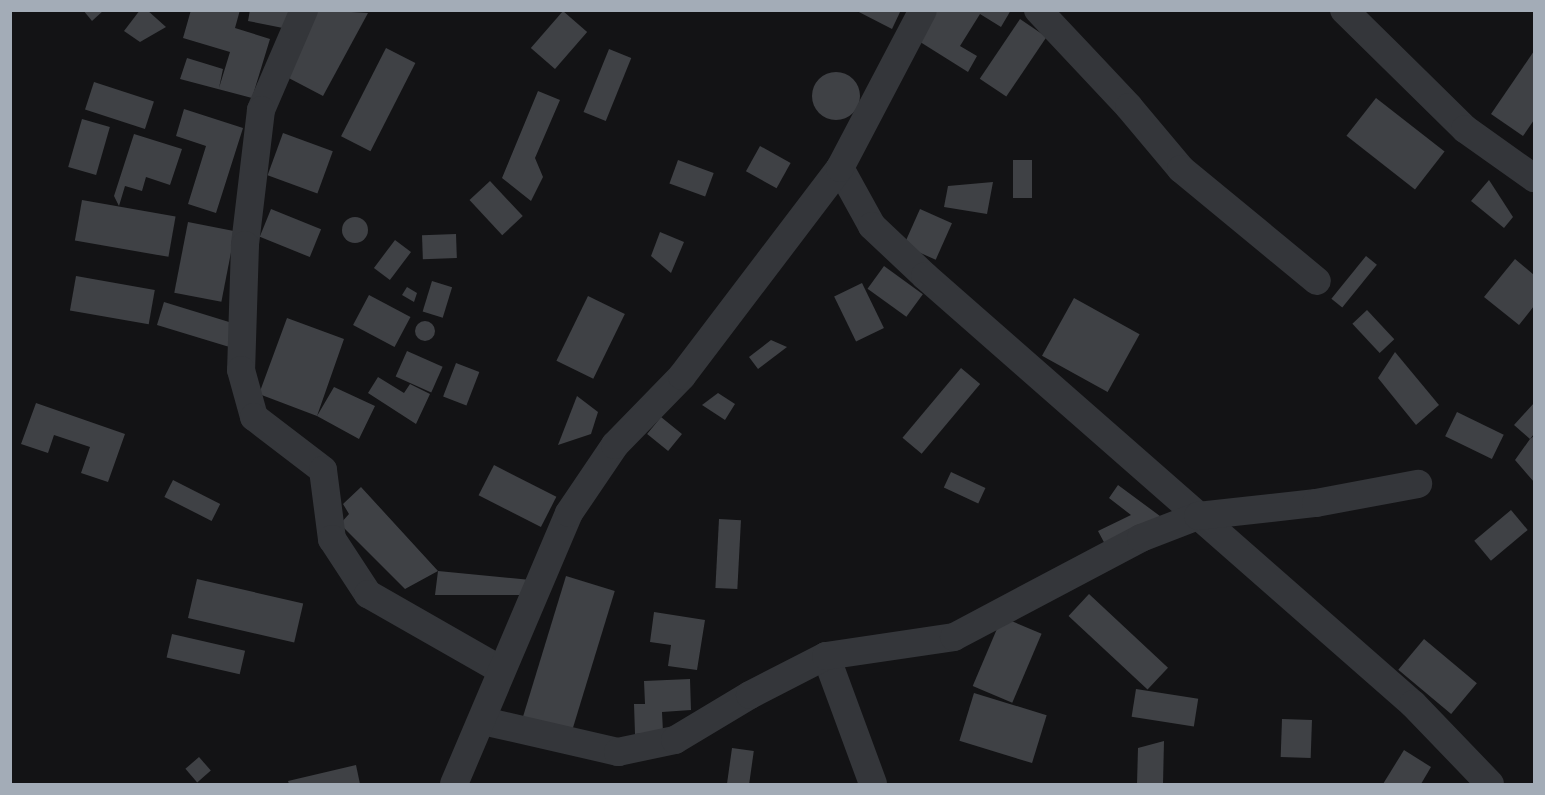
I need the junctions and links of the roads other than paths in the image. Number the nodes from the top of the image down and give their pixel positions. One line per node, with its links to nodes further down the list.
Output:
1 (304, 10): 11 (street)
2 (923, 10): 5 (street)
3 (1038, 10): 7 (street)
4 (1344, 10): 6 (street)
5 (840, 168): 9 (street); 11 (street)
6 (1534, 178)
7 (1317, 281)
8 (1418, 484): 9 (street)
9 (1198, 516): 10 (street); 15 (street)
10 (826, 656): 12 (street); 14 (street)
11 (501, 670): 12 (street)
12 (483, 721): 13 (street)
13 (454, 784)
14 (873, 784)
15 (1490, 784)

